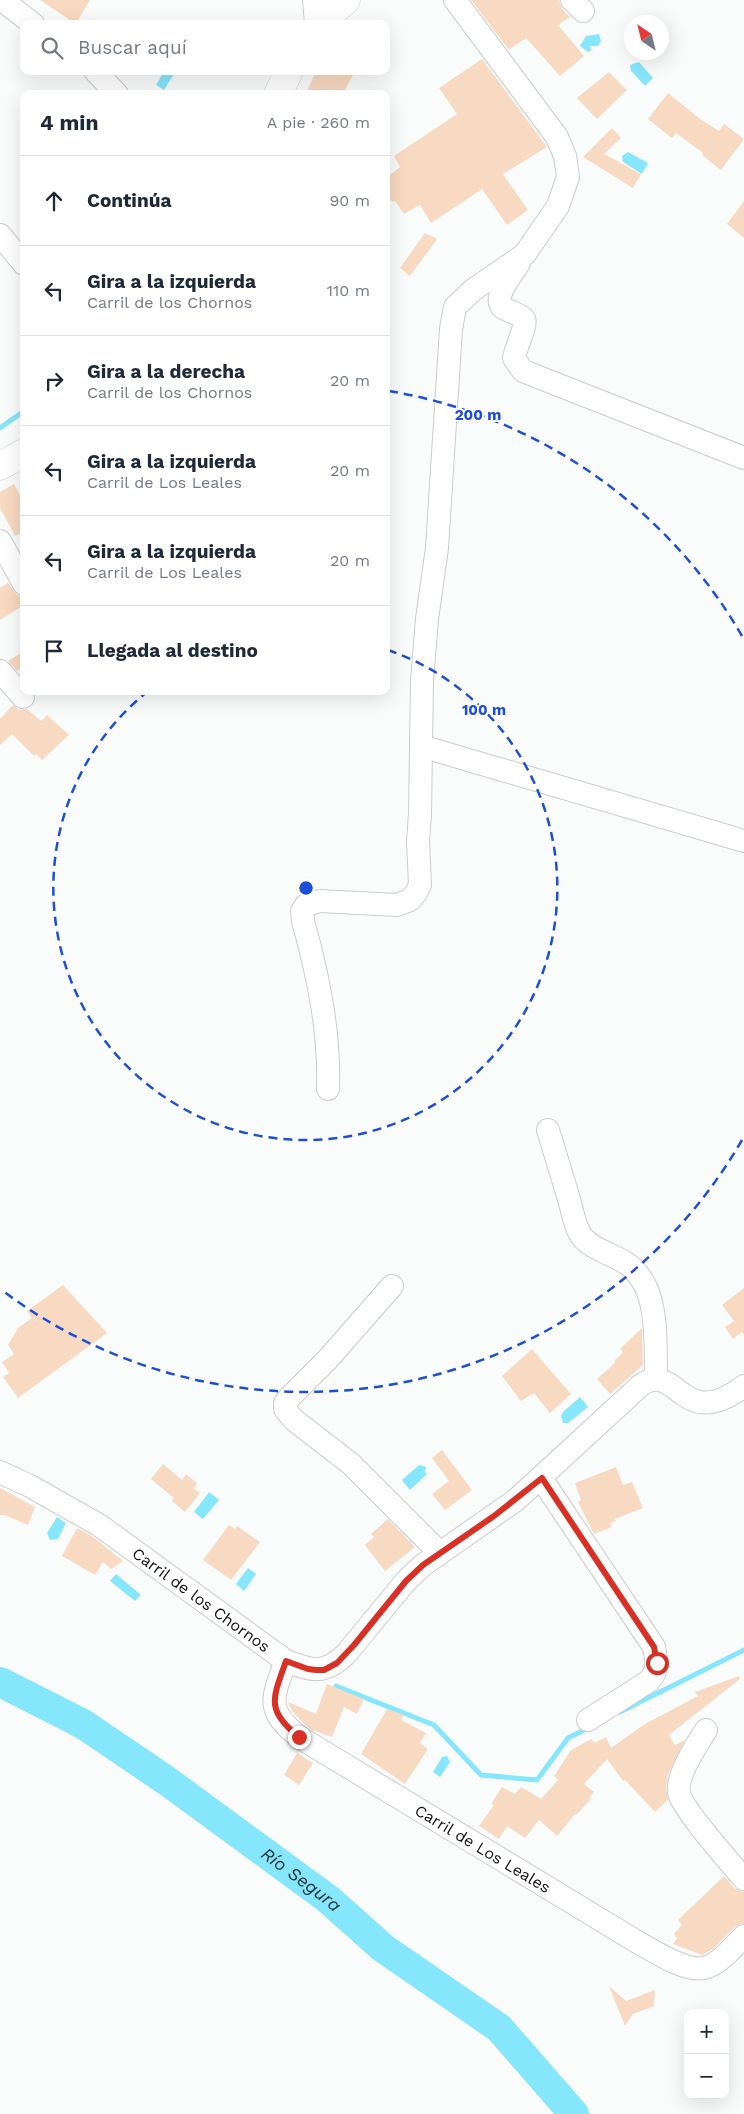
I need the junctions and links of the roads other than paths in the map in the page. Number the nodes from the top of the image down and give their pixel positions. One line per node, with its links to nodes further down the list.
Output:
1 (2, 0): 5 (street)
2 (314, 0): 6 (street)
3 (346, 0): 7 (main road)
4 (454, 0): 13 (street)
5 (28, 20)
6 (316, 20)
7 (322, 20)
8 (99, 75): 10 (street)
9 (287, 75): 11 (main road)
10 (113, 90)
11 (280, 90)
12 (0, 235): 14 (street)
13 (525, 254): 15 (street); 16 (street)
14 (20, 259)
15 (473, 290): 16 (street); 24 (street)
16 (499, 300): 18 (street)
17 (20, 455): 19 (main road)
18 (744, 458)
19 (0, 466)
20 (0, 541): 21 (street)
21 (20, 577)
22 (0, 672): 23 (street)
23 (20, 694)
24 (420, 746): 25 (street); 26 (street)
25 (744, 841)
26 (328, 1089)
27 (548, 1130): 29 (street)
28 (392, 1286): 33 (street)
29 (656, 1378): 30 (street); 32 (street, Carril de los Chornos)
30 (744, 1386)
31 (0, 1472): 34 (street, Carril de los Chornos)
32 (542, 1478): 33 (street, Carril de los Chornos); 35 (street)
33 (440, 1553): 34 (street, Carril de los Chornos)
34 (286, 1661): 38 (street, Carril de Los Leales)
35 (588, 1720)
36 (706, 1730): 37 (street)
37 (744, 1879)
38 (744, 1936)

